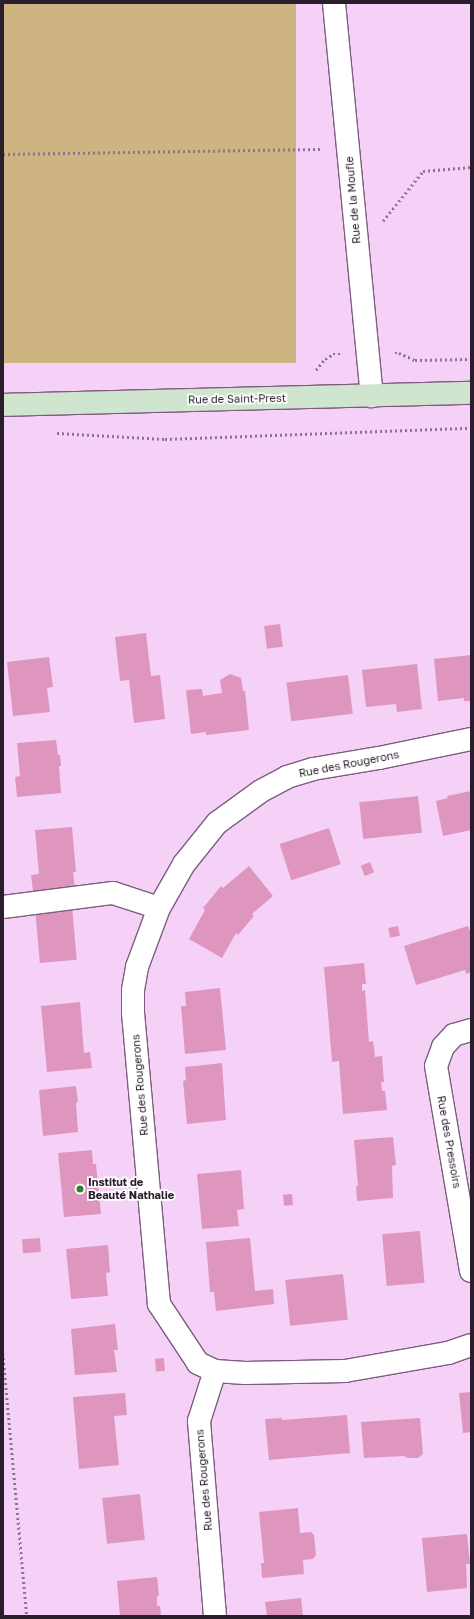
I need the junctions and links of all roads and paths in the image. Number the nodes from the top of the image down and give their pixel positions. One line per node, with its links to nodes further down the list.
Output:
1 (334, 3): 2 (street, Rue de la Moufle)
2 (348, 148): 3 (path); 5 (street, Rue de la Moufle)
3 (3, 154)
4 (471, 167): 5 (path)
5 (358, 253): 7 (street, Rue de la Moufle)
6 (471, 392): 7 (main road, Rue de Saint-Prest)
7 (372, 396): 8 (main road, Rue de Saint-Prest)
8 (3, 405)
9 (471, 428): 10 (path)
10 (52, 432)
11 (471, 739): 13 (street, Rue des Rougerons)
12 (3, 907): 13 (street)
13 (159, 908): 18 (street, Rue des Rougerons)
14 (471, 1030): 15 (street, Rue des Pressoirs)
15 (471, 1271)
16 (471, 1345): 18 (street)
17 (3, 1353): 19 (path)
18 (215, 1371): 20 (street, Rue des Rougerons)
19 (27, 1616)
20 (215, 1616)

